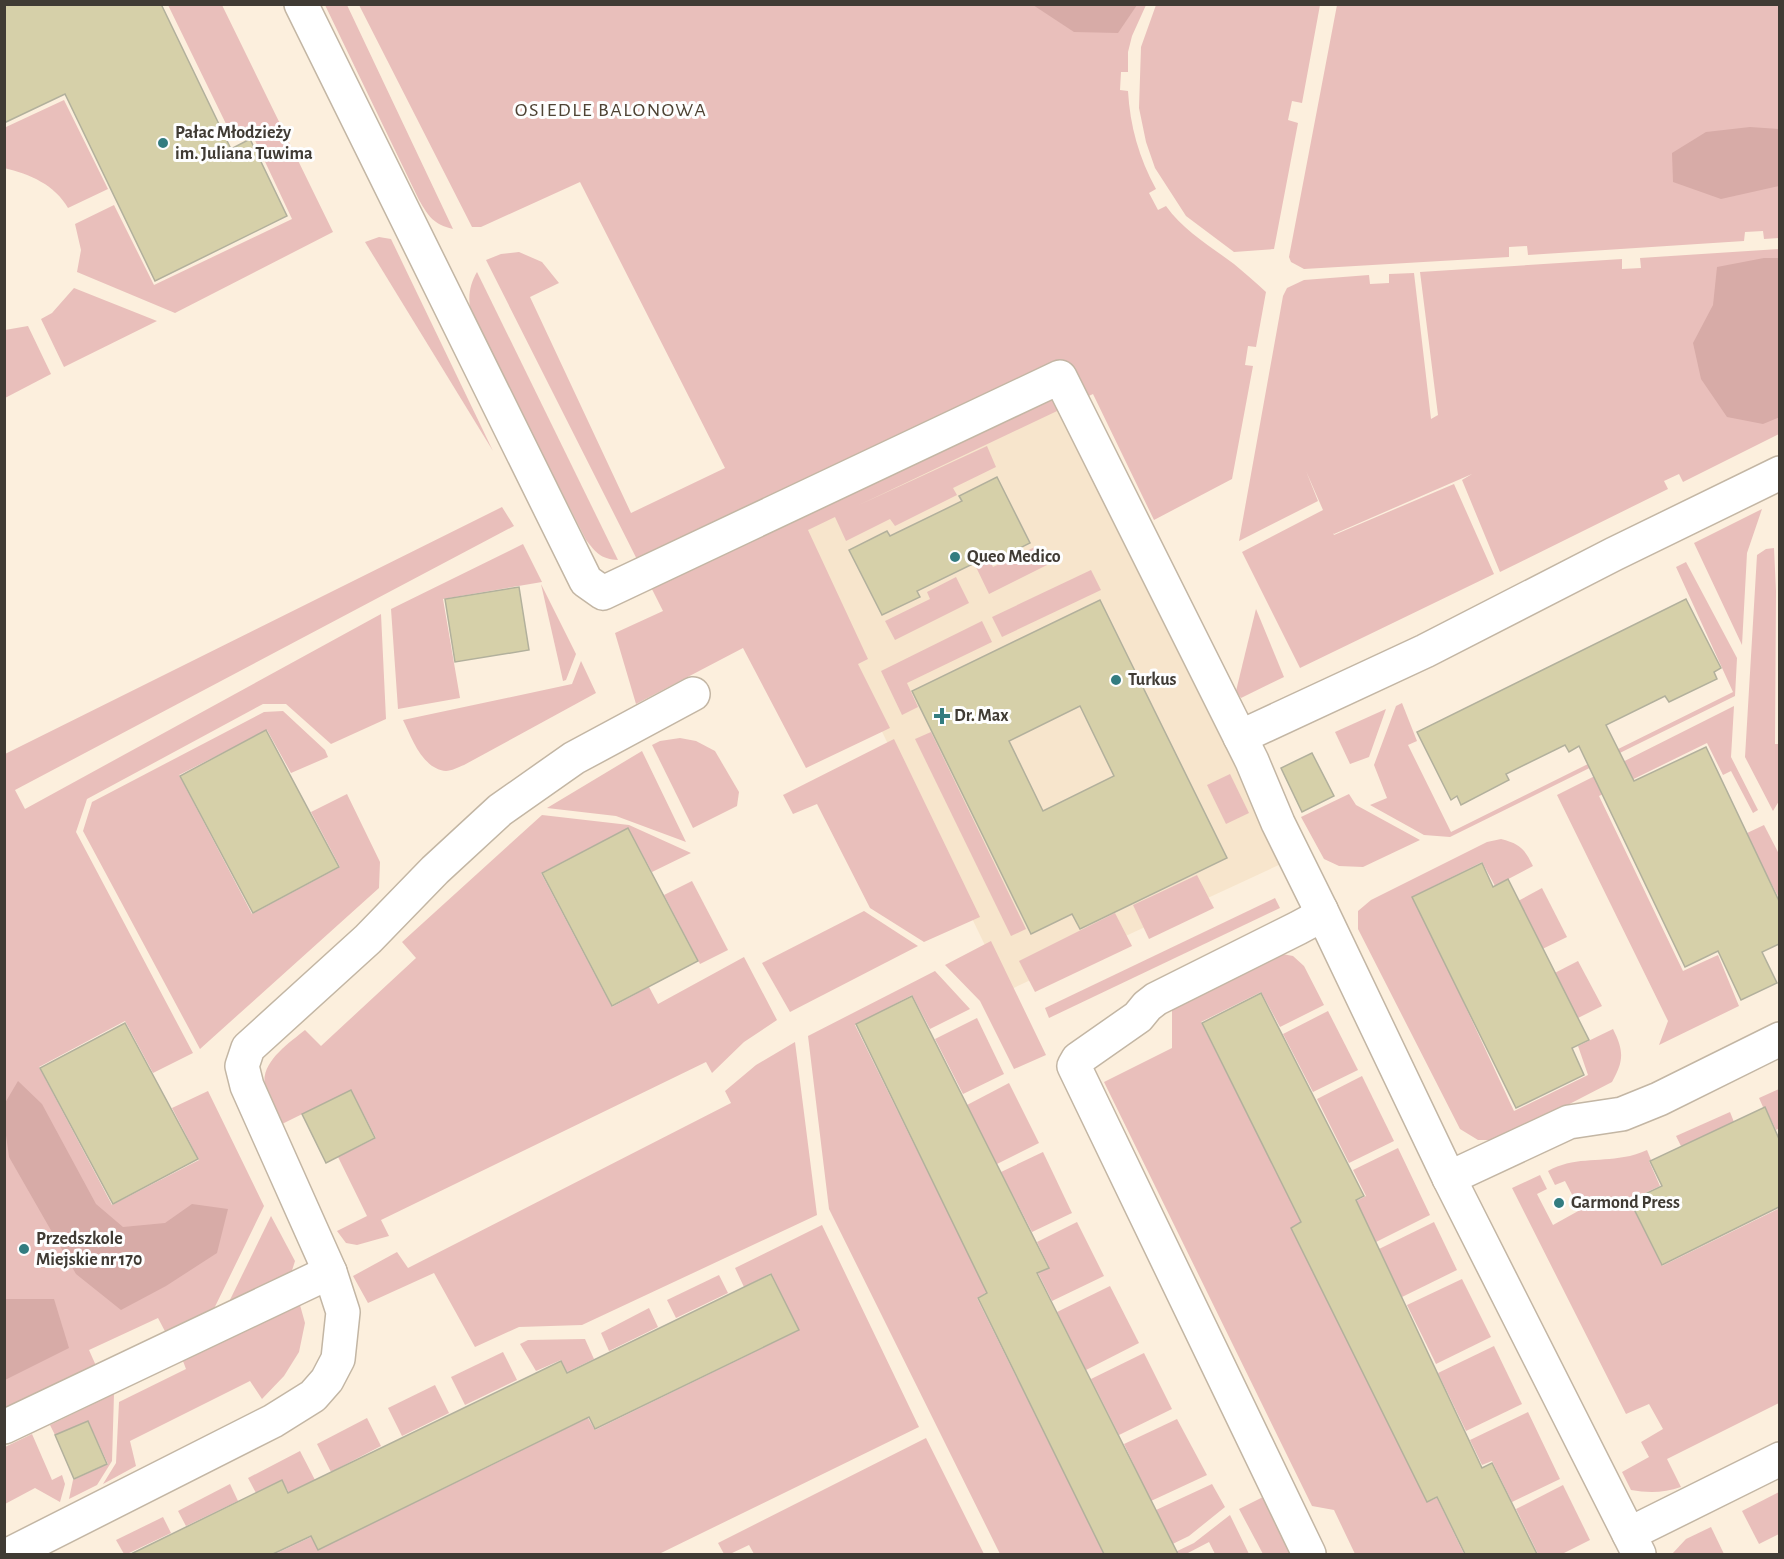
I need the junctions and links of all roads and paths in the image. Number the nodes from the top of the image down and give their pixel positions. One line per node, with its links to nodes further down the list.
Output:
1 (301, 4): 4 (lane)
2 (1779, 473): 4 (lane)
3 (693, 694): 8 (lane)
4 (1240, 737): 5 (lane)
5 (1321, 910): 7 (lane); 13 (lane)
6 (1779, 1039): 7 (lane)
7 (1449, 1178): 11 (lane)
8 (330, 1272): 9 (lane); 12 (lane)
9 (4, 1427)
10 (1779, 1459): 11 (lane)
11 (1634, 1544)
12 (10, 1554)
13 (1309, 1554)

